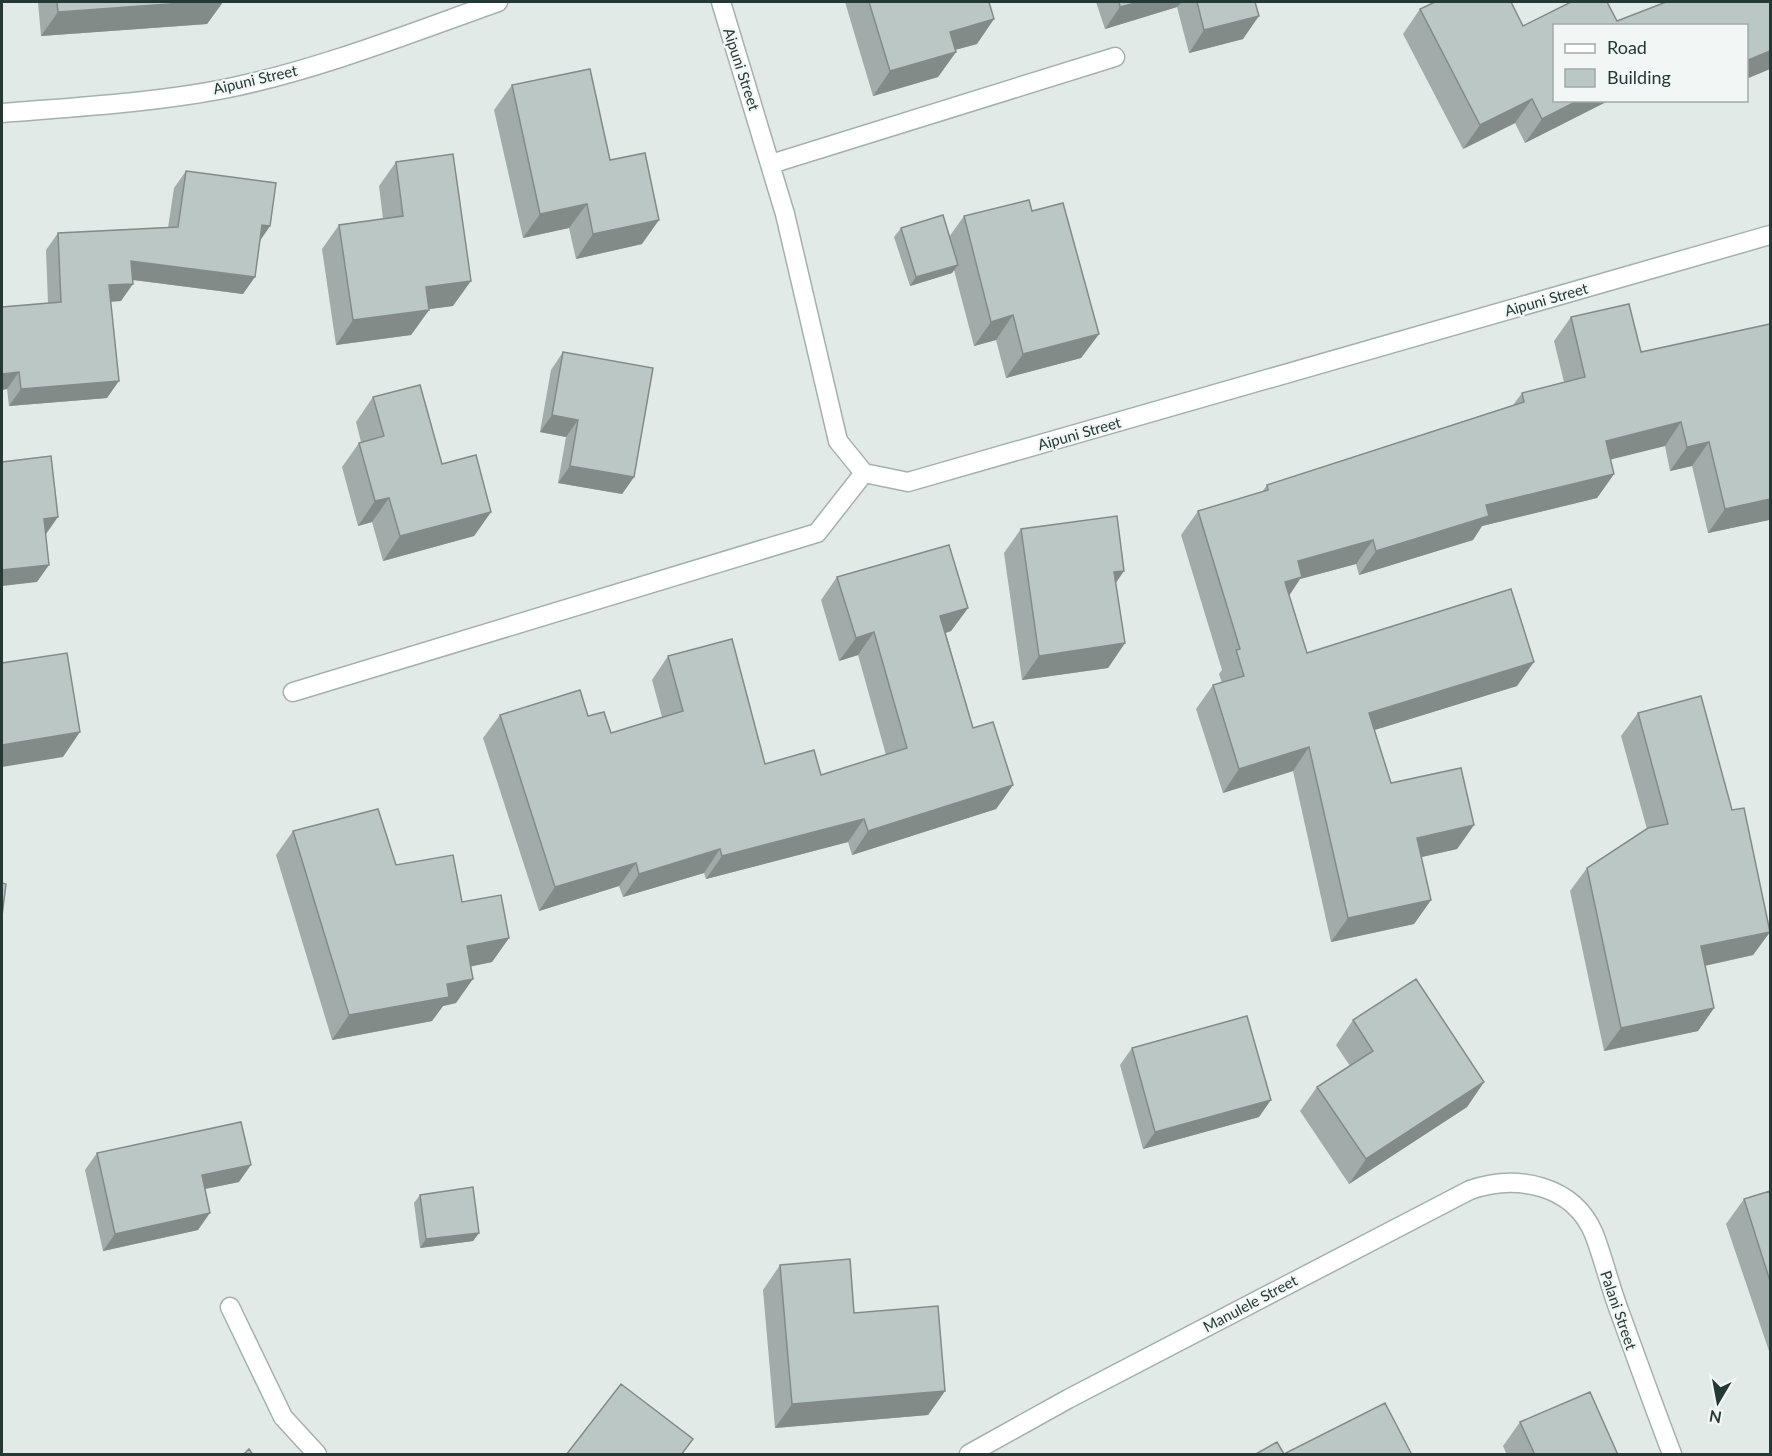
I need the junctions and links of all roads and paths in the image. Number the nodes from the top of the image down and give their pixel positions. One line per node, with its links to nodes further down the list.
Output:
1 (498, 2): 4 (street, Aipuni Street)
2 (721, 2): 5 (street, Aipuni Street)
3 (1115, 57): 5 (street)
4 (2, 113)
5 (771, 164): 7 (street, Aipuni Street)
6 (1770, 235): 7 (street, Aipuni Street)
7 (864, 473): 8 (street)
8 (292, 692)
9 (1540, 1186): 12 (street, Manulele Street); 13 (street, Palani Street)
10 (230, 1307): 11 (street)
11 (316, 1455)
12 (969, 1455)
13 (1672, 1455)

